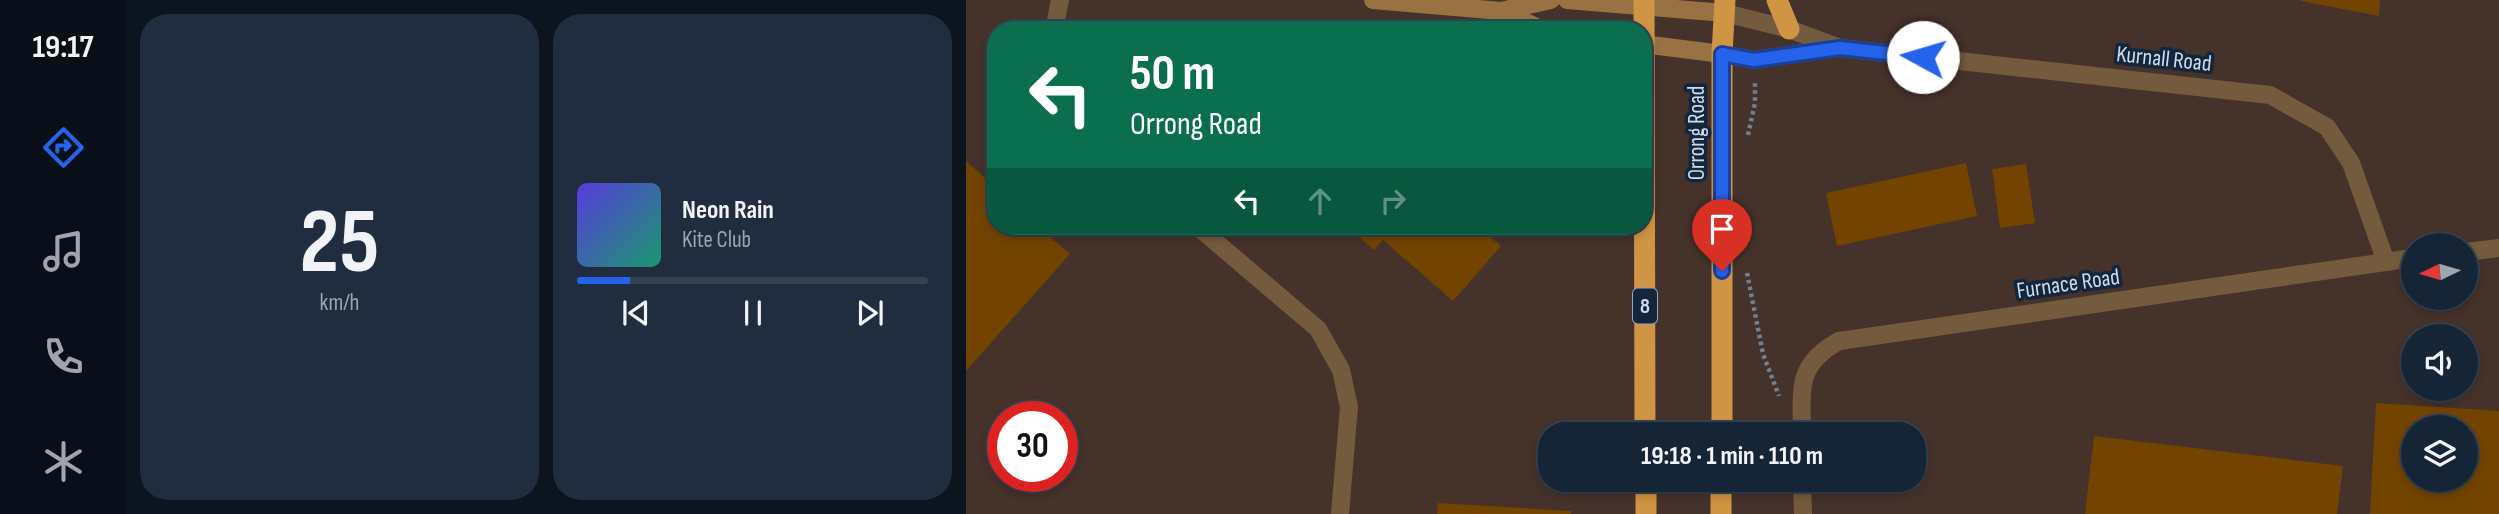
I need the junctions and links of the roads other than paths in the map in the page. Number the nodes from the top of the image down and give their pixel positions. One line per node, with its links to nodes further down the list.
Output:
1 (1060, 0): 9 (street)
2 (1373, 0): 8 (street)
3 (1552, 0): 8 (street)
4 (1567, 0): 6 (street, Kurnall Road)
5 (1777, 0): 12 (highway)
6 (1644, 3): 7 (street, Kurnall Road); 11 (highway, 8)
7 (1725, 6): 12 (street, Kurnall Road); 15 (highway, Orrong Road)
8 (1501, 11): 10 (street)
9 (1056, 21)
10 (1523, 21)
11 (1644, 21)
12 (1789, 29): 14 (street, Kurnall Road)
13 (1652, 45): 15 (street, Kurnall Road)
14 (1840, 48): 15 (street, Kurnall Road); 21 (street, Kurnall Road)
15 (1722, 54): 23 (highway, Orrong Road)
16 (1208, 235): 28 (street)
17 (1644, 235): 22 (highway, 8)
18 (2499, 248): 19 (street)
19 (2478, 251)
20 (2401, 260): 21 (street, Furnace Road)
21 (2386, 262): 24 (street, Furnace Road)
22 (1646, 422)
23 (1721, 422)
24 (1802, 422)
25 (1646, 492): 29 (highway)
26 (1721, 492): 30 (highway)
27 (1802, 492): 31 (street)
28 (1340, 514)
29 (1646, 514)
30 (1721, 514)
31 (1802, 514)

